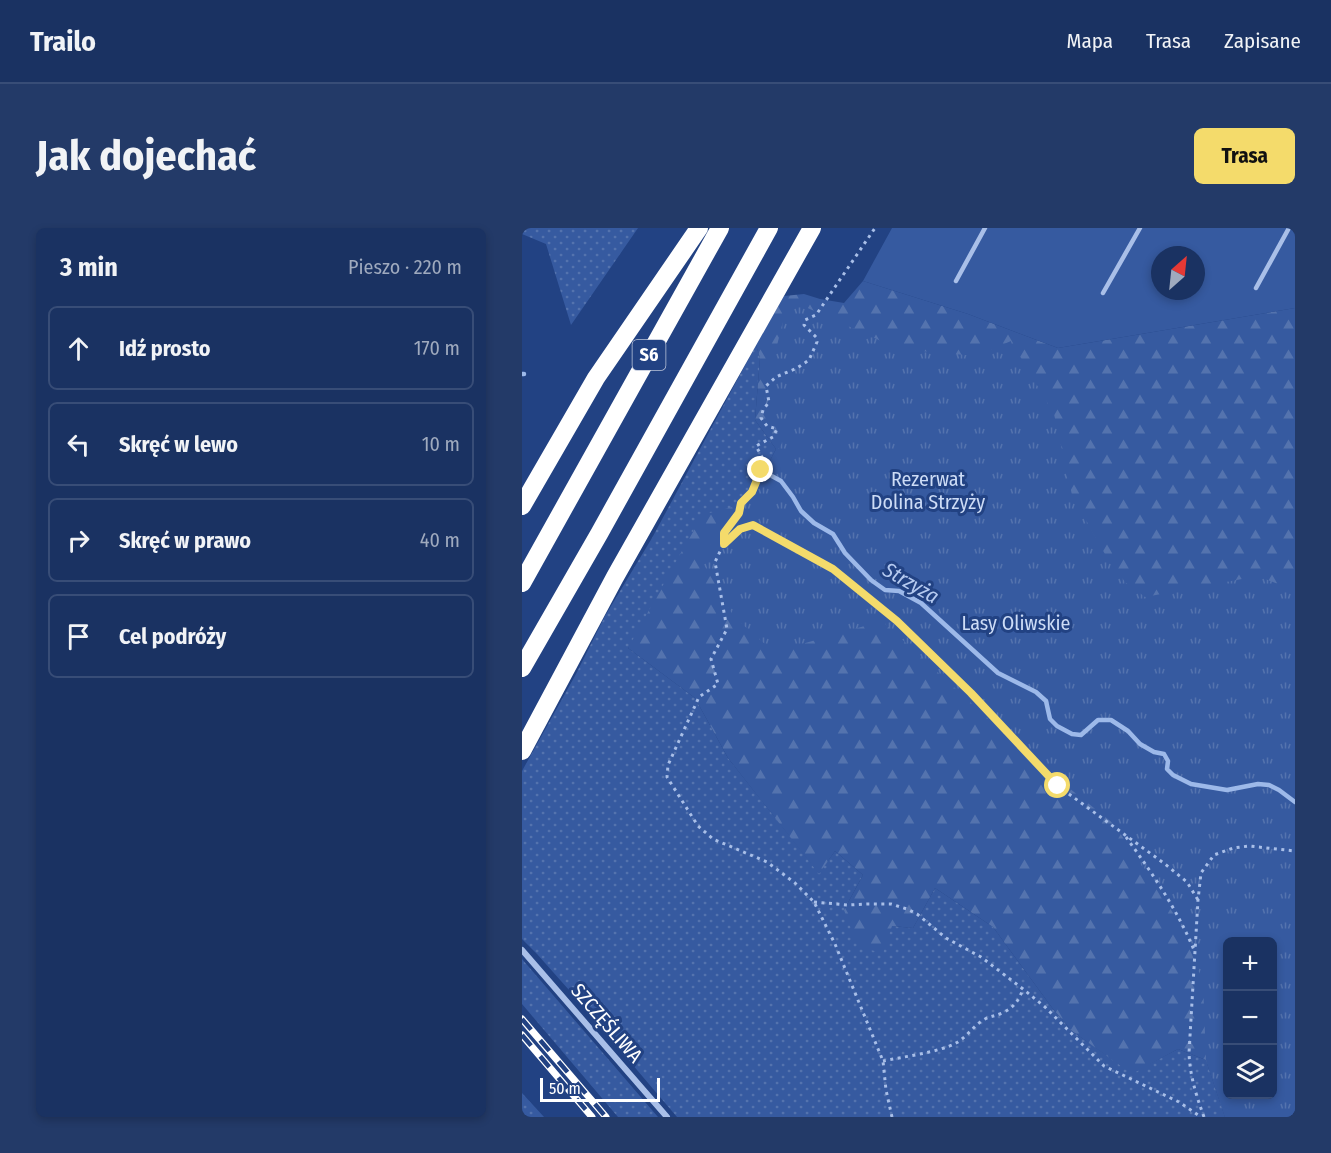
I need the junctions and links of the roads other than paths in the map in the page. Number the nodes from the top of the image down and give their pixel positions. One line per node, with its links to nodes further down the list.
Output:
1 (699, 228): 11 (highway)
2 (720, 228): 12 (highway, S6)
3 (769, 228): 13 (highway, S6)
4 (812, 228): 14 (highway)
5 (985, 228): 8 (lane)
6 (1140, 228): 10 (lane)
7 (1289, 228): 9 (lane)
8 (956, 280)
9 (1256, 288)
10 (1103, 293)
11 (522, 506)
12 (522, 584)
13 (522, 668)
14 (522, 751)
15 (522, 950): 16 (street, SZCZĘŚLIWA)
16 (667, 1117)

